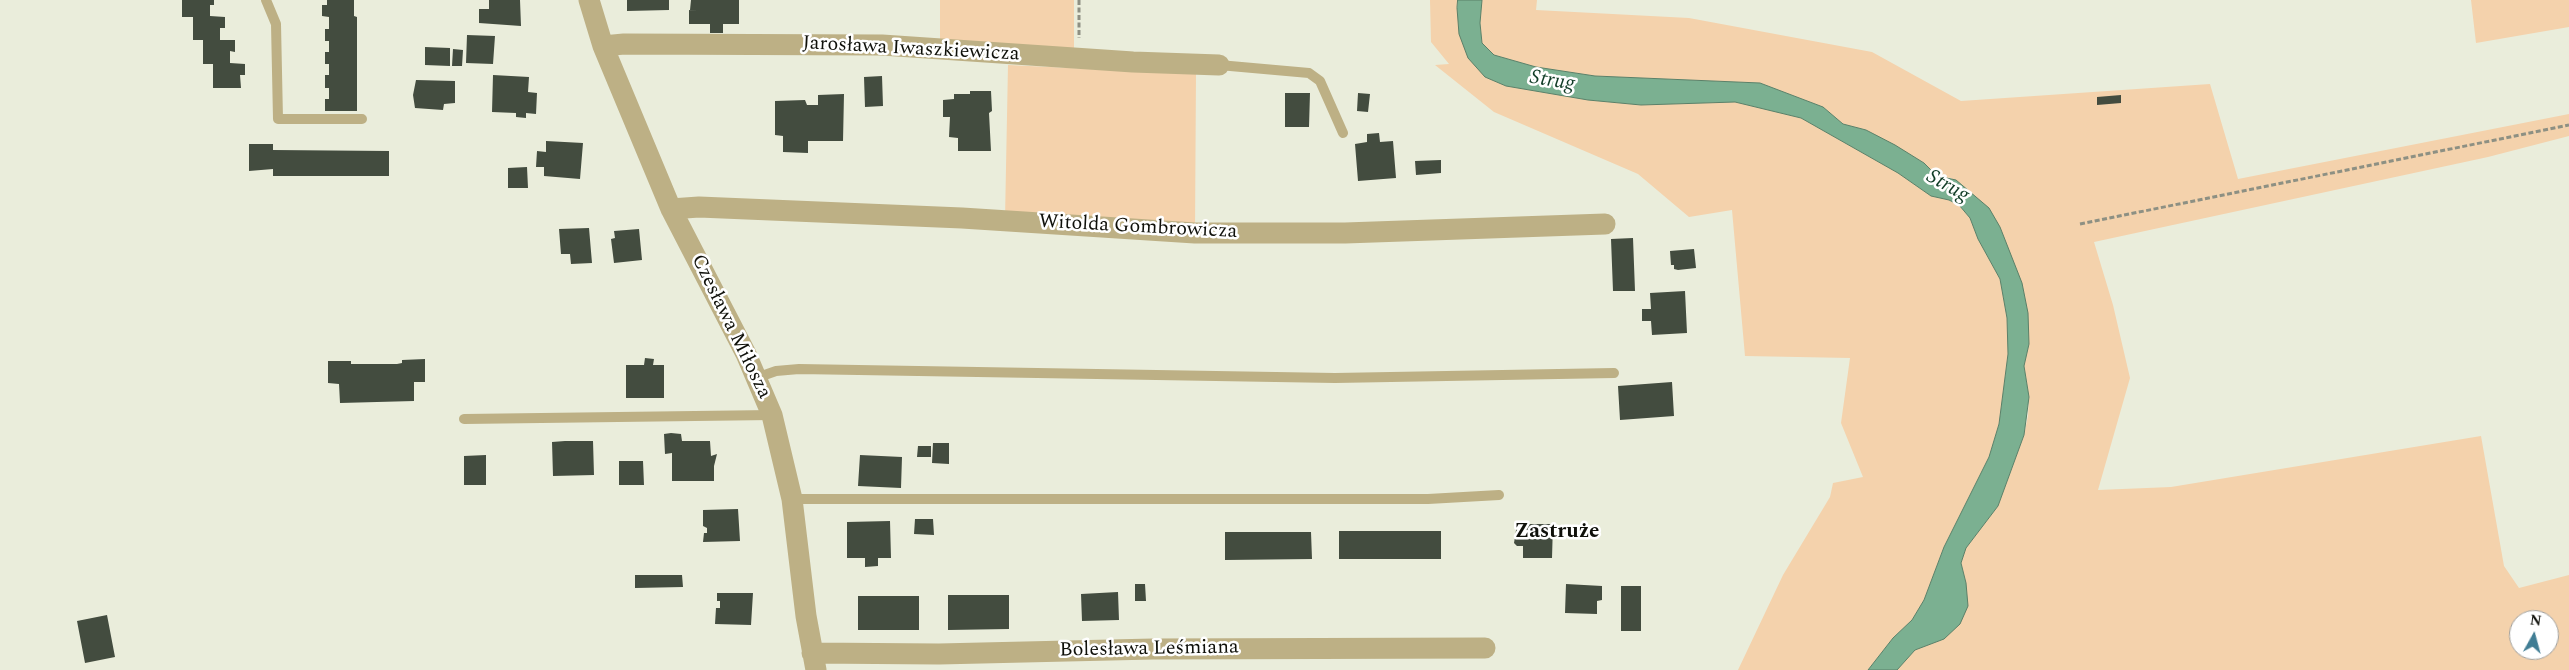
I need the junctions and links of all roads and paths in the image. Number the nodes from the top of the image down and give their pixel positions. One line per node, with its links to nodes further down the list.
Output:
1 (266, 0): 7 (lane)
2 (589, 0): 4 (street, Czesława Miłosza)
3 (1079, 0): 5 (path)
4 (603, 46): 5 (street, Jarosława Iwaszkiewicza); 10 (street, Czesława Miłosza)
5 (1079, 58): 6 (street, Jarosława Iwaszkiewicza)
6 (1219, 65): 9 (lane)
7 (362, 118)
8 (2569, 125): 12 (path)
9 (1343, 133)
10 (671, 209): 11 (street, Witolda Gombrowicza); 14 (street, Czesława Miłosza)
11 (1605, 224)
12 (2080, 224)
13 (1614, 373): 14 (lane)
14 (756, 378): 15 (street, Czesława Miłosza)
15 (772, 415): 16 (lane); 18 (street, Czesława Miłosza)
16 (464, 419)
17 (1500, 495): 18 (lane)
18 (792, 499): 20 (street, Czesława Miłosza)
19 (1485, 648): 20 (street, Bolesława Leśmiana)
20 (814, 662)

